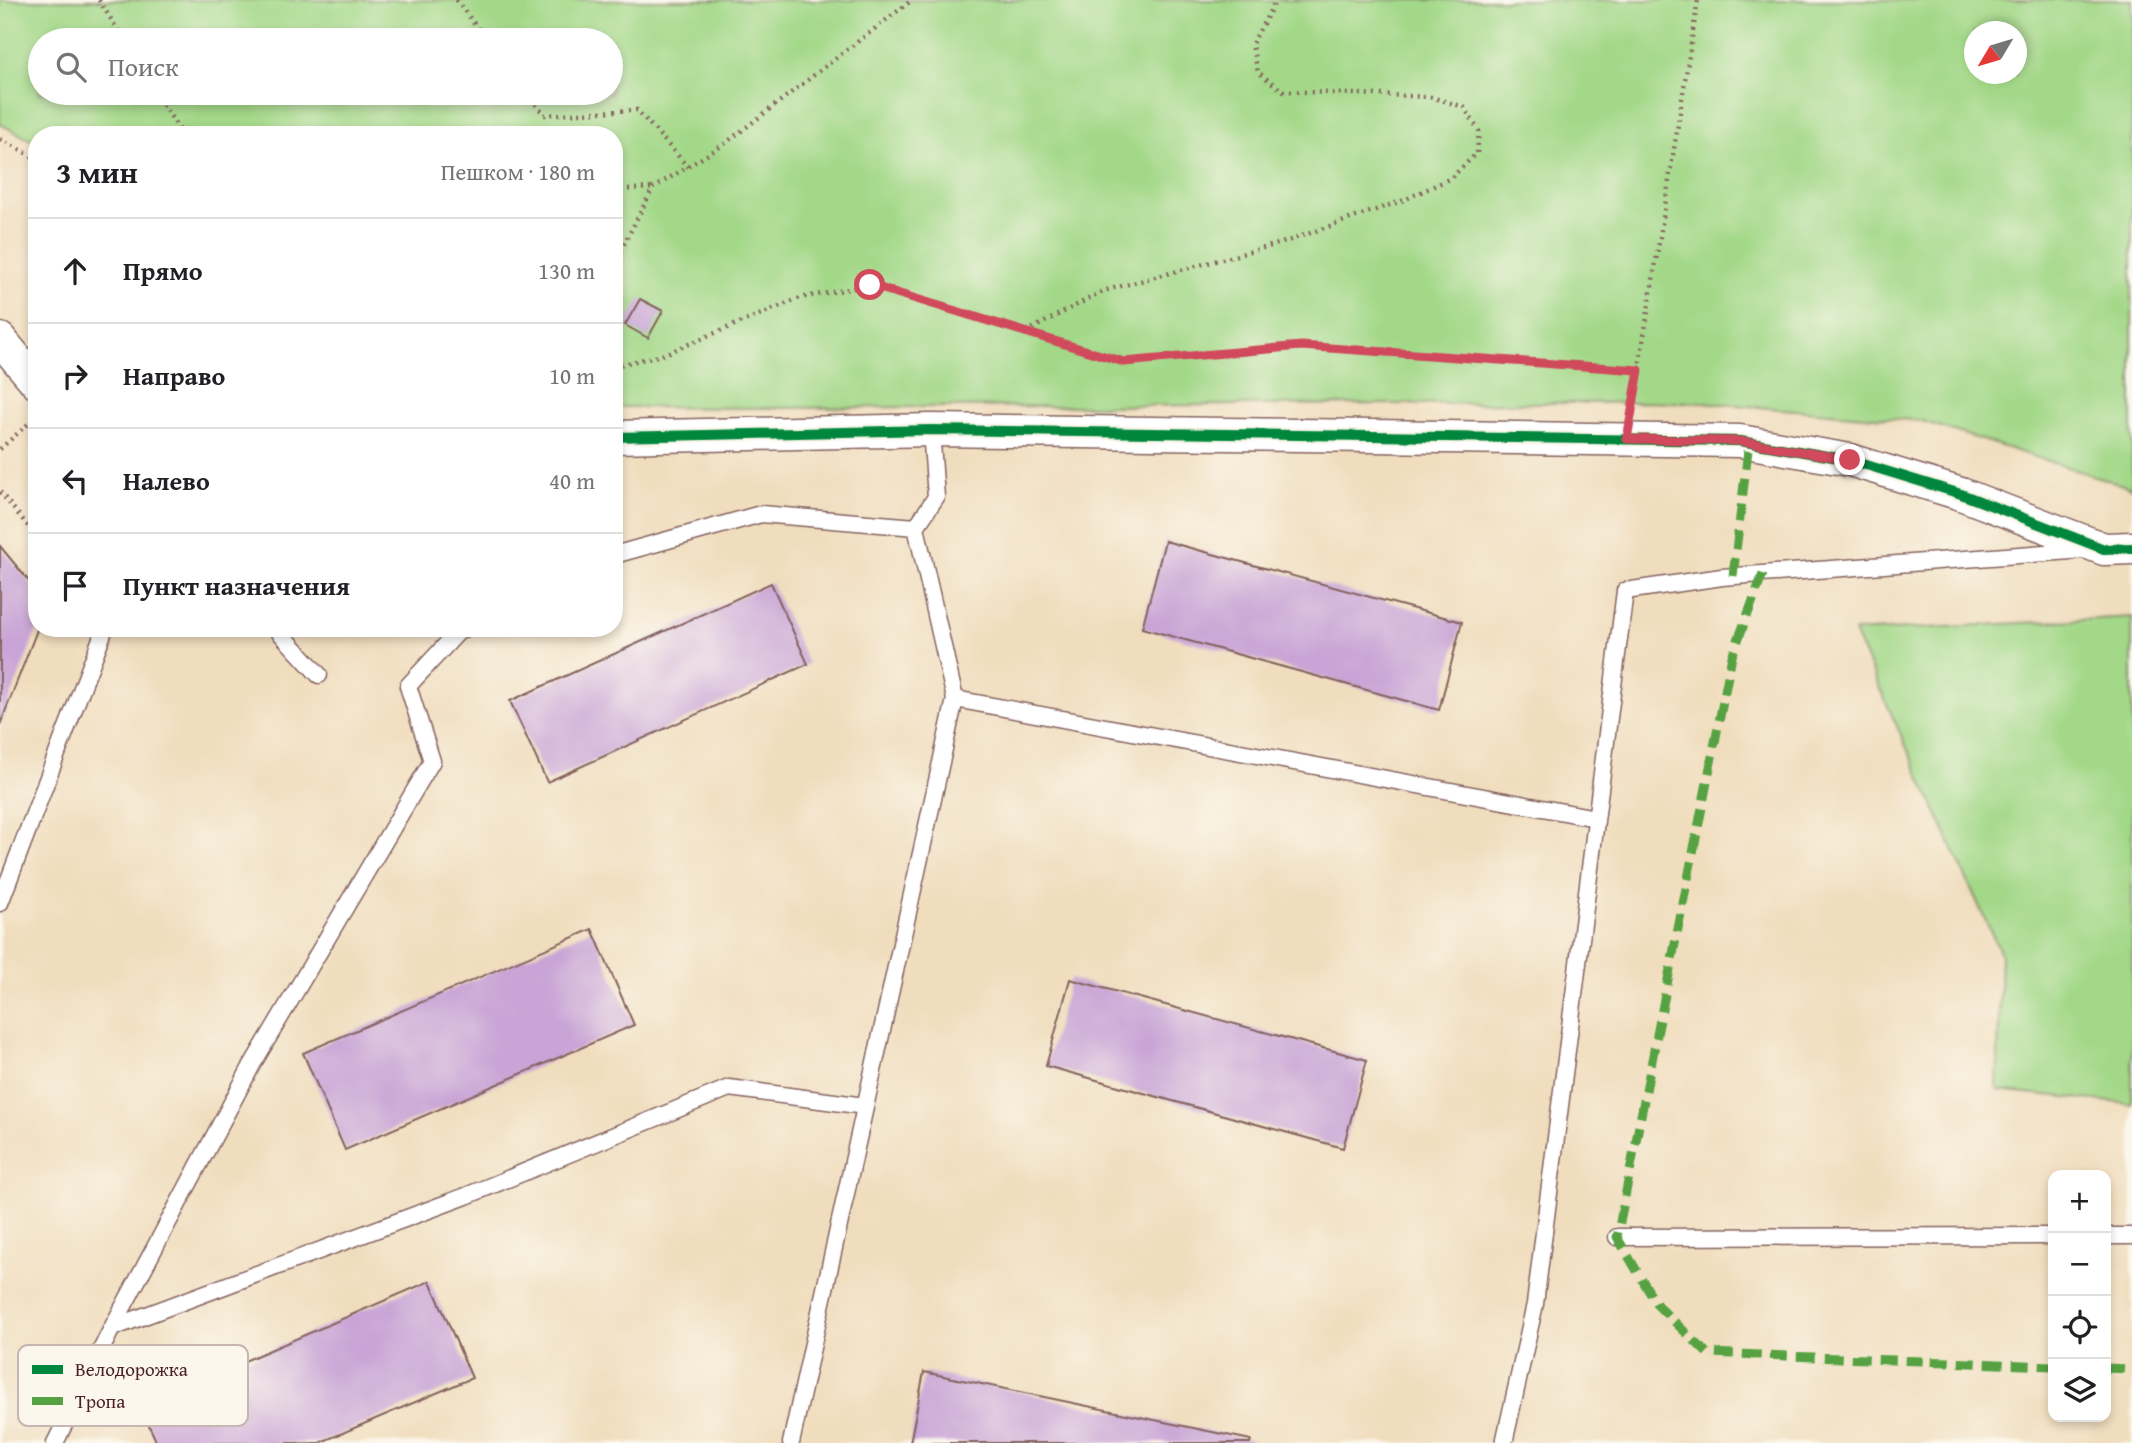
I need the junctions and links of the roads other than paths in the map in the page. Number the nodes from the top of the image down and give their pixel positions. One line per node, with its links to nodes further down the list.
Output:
1 (0, 339): 2 (street)
2 (28, 372)
3 (931, 430): 4 (street); 5 (lane); 6 (street)
4 (623, 437)
5 (916, 527): 7 (lane); 12 (lane)
6 (2118, 548): 13 (lane)
7 (623, 552)
8 (102, 637): 14 (lane)
9 (284, 637): 11 (lane)
10 (453, 637): 20 (lane)
11 (319, 675)
12 (955, 699): 13 (lane); 15 (lane)
13 (1596, 818): 25 (lane)
14 (0, 904)
15 (865, 1106): 20 (lane); 24 (lane)
16 (2048, 1236): 19 (lane)
17 (2111, 1236): 18 (lane)
18 (2132, 1236)
19 (1617, 1237)
20 (112, 1328): 21 (lane)
21 (104, 1345)
22 (63, 1426): 23 (lane)
23 (55, 1443)
24 (791, 1443)
25 (1504, 1443)

